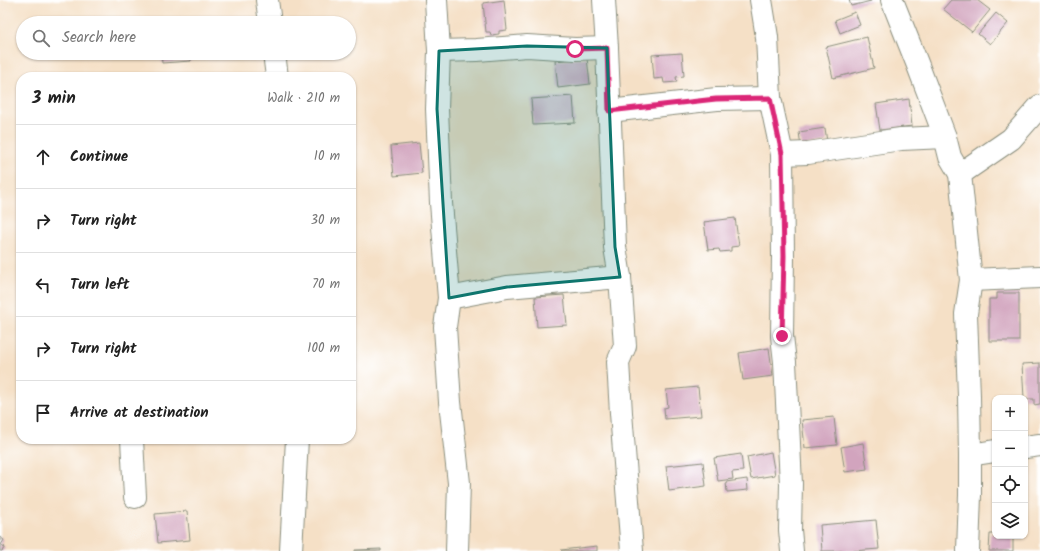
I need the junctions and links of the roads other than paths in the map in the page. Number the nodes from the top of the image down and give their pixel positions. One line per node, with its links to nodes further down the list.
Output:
1 (267, 0): 7 (street)
2 (436, 0): 9 (street)
3 (604, 0): 8 (street)
4 (761, 0): 12 (street)
5 (912, 0): 6 (street)
6 (895, 8): 15 (street)
7 (269, 16)
8 (607, 48): 9 (street); 14 (street)
9 (439, 51): 21 (street)
10 (275, 60): 11 (street)
11 (276, 72)
12 (770, 98): 14 (street); 16 (street)
13 (1040, 106): 17 (street)
14 (609, 111): 19 (street)
15 (945, 137): 16 (street); 17 (street)
16 (782, 154): 32 (street)
17 (960, 174): 20 (street)
18 (1040, 277): 20 (street)
19 (620, 278): 21 (street); 31 (street)
20 (971, 280): 27 (street)
21 (449, 298): 30 (street)
22 (132, 444): 28 (street)
23 (297, 444): 29 (street)
24 (1040, 445): 25 (street)
25 (1028, 447)
26 (992, 451): 27 (street)
27 (970, 455): 33 (street)
28 (135, 497)
29 (291, 551)
30 (457, 551)
31 (632, 551)
32 (792, 551)
33 (968, 551)

